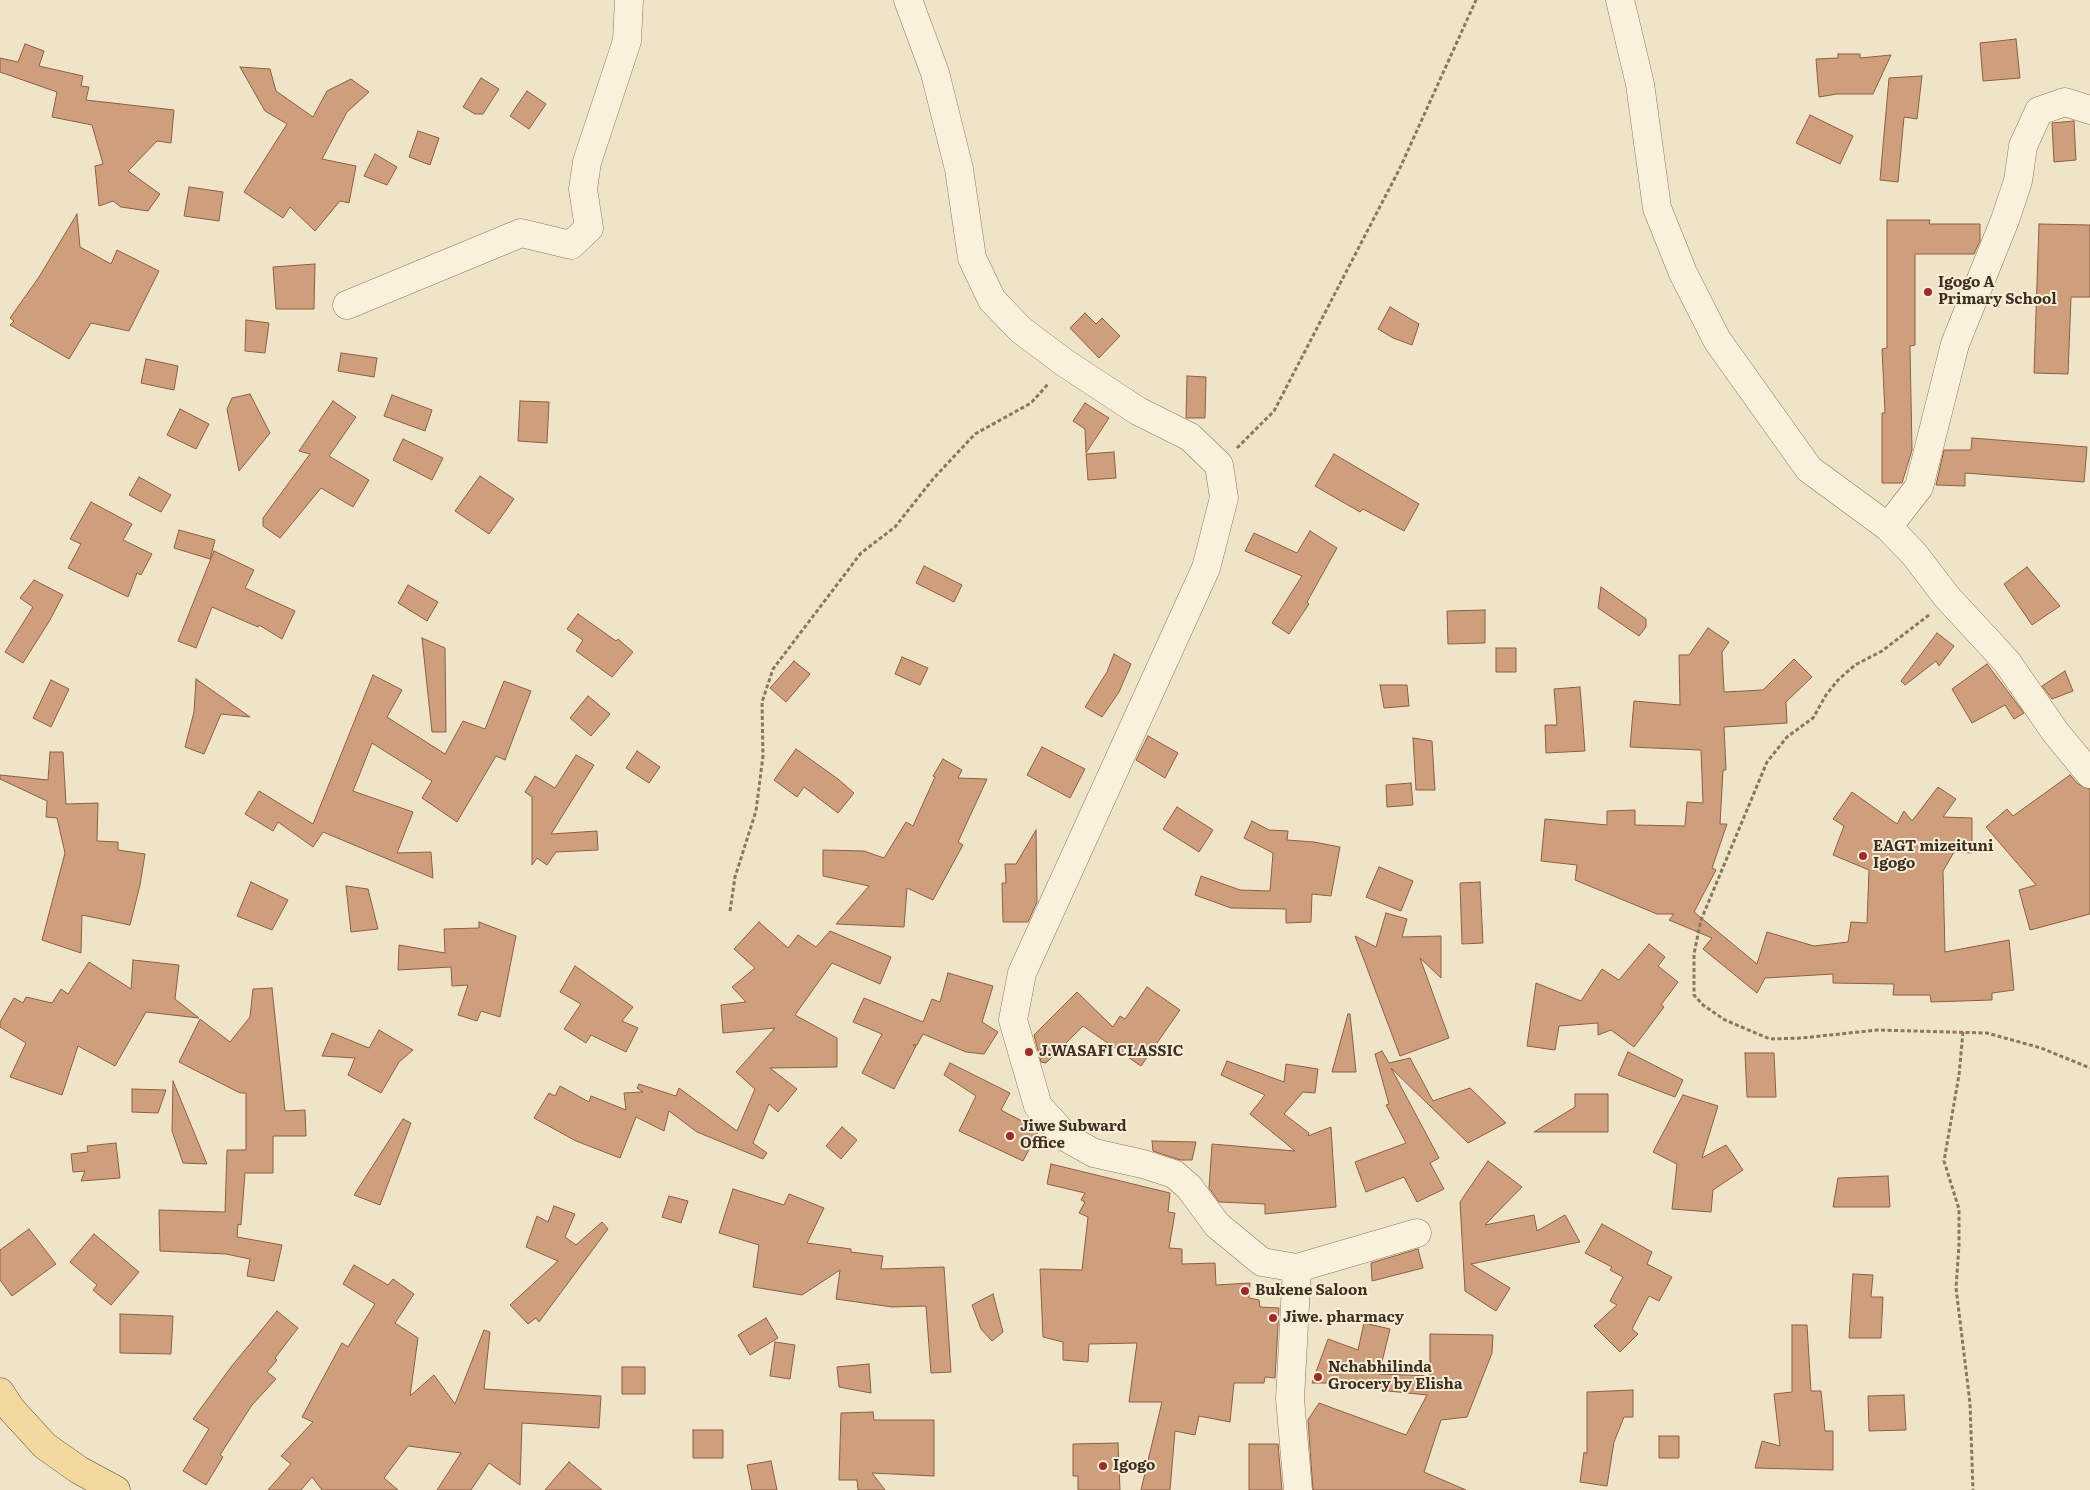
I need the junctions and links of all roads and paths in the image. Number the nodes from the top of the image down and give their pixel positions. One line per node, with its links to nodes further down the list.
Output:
1 (629, 0): 6 (street)
2 (908, 0): 7 (street)
3 (1476, 0): 8 (path)
4 (1620, 0): 9 (street)
5 (2090, 110): 9 (street)
6 (347, 304)
7 (1064, 363): 8 (street); 12 (path)
8 (1219, 465): 16 (street)
9 (1888, 527): 10 (street)
10 (1947, 597): 11 (street); 13 (path)
11 (2090, 774)
12 (730, 912)
13 (1964, 1032): 14 (path); 20 (path)
14 (2090, 1068)
15 (1417, 1233): 16 (street)
16 (1297, 1268): 19 (street)
17 (0, 1392): 18 (main road)
18 (116, 1490)
19 (1298, 1490)
20 (1973, 1490)

